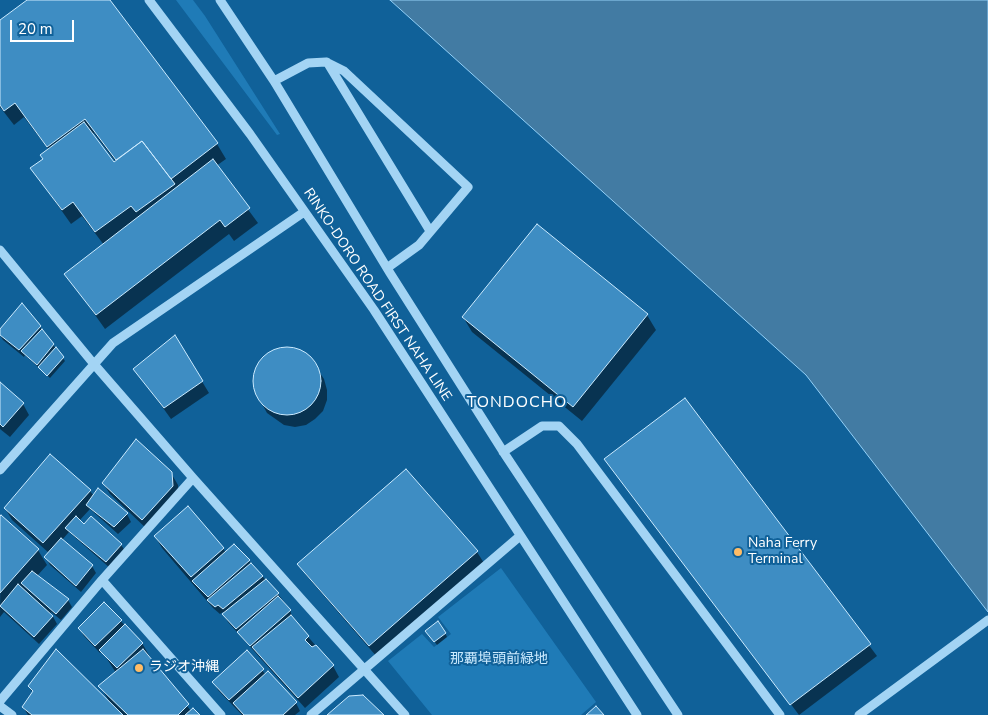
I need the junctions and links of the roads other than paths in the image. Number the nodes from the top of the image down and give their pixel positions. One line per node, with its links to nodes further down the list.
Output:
1 (149, 0): 5 (street, RINKO-DORO ROAD FIRST NAHA LINE)
2 (220, 0): 4 (street, RINKO-DORO ROAD FIRST NAHA LINE)
3 (326, 62): 4 (street); 6 (street); 6 (street)
4 (274, 81): 8 (street, RINKO-DORO ROAD FIRST NAHA LINE)
5 (304, 212): 9 (street); 13 (street, RINKO-DORO ROAD FIRST NAHA LINE)
6 (430, 231): 8 (street)
7 (0, 250): 9 (street)
8 (387, 268): 10 (street, RINKO-DORO ROAD FIRST NAHA LINE)
9 (93, 363): 11 (street); 12 (street)
10 (503, 452): 24 (street, RINKO-DORO ROAD FIRST NAHA LINE); 25 (street)
11 (0, 470)
12 (193, 478): 14 (street); 16 (street)
13 (520, 536): 16 (street); 23 (street, RINKO-DORO ROAD FIRST NAHA LINE)
14 (102, 580): 17 (street); 20 (street)
15 (988, 620): 26 (street)
16 (365, 669): 21 (street); 22 (street)
17 (0, 701)
18 (0, 706): 19 (street)
19 (12, 715)
20 (221, 715)
21 (311, 715)
22 (405, 715)
23 (637, 715)
24 (678, 715)
25 (780, 715)
26 (859, 715)

